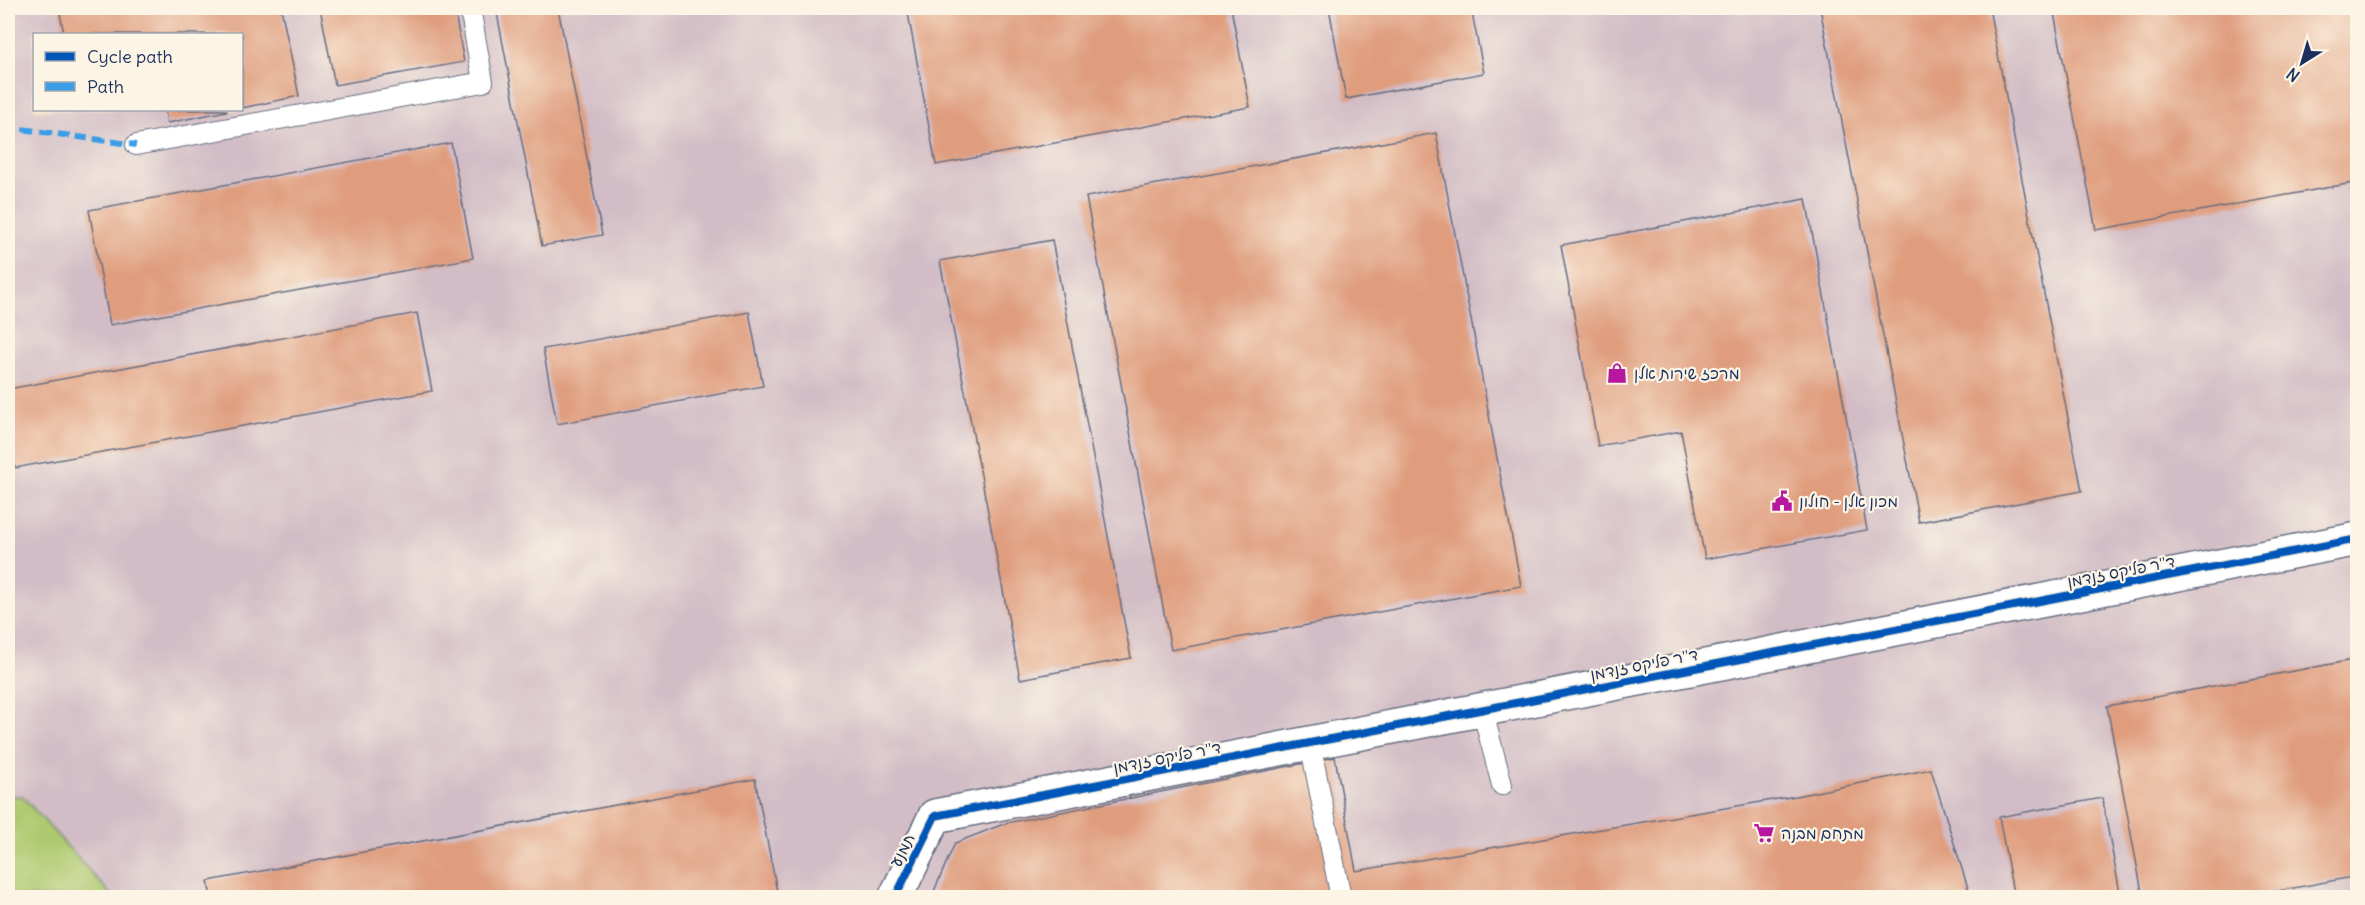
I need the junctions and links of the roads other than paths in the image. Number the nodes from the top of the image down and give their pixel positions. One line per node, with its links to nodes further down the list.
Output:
1 (470, 8): 2 (lane)
2 (136, 145)
3 (2358, 539): 4 (street, ד''ר פליקס זנדמן)
4 (1482, 709): 5 (street, ד''ר פליקס זנדמן); 6 (lane)
5 (1310, 743): 7 (street, ד''ר פליקס זנדמן); 9 (lane)
6 (1502, 785)
7 (935, 816): 8 (street, תמנע)
8 (895, 897)
9 (1341, 897)

